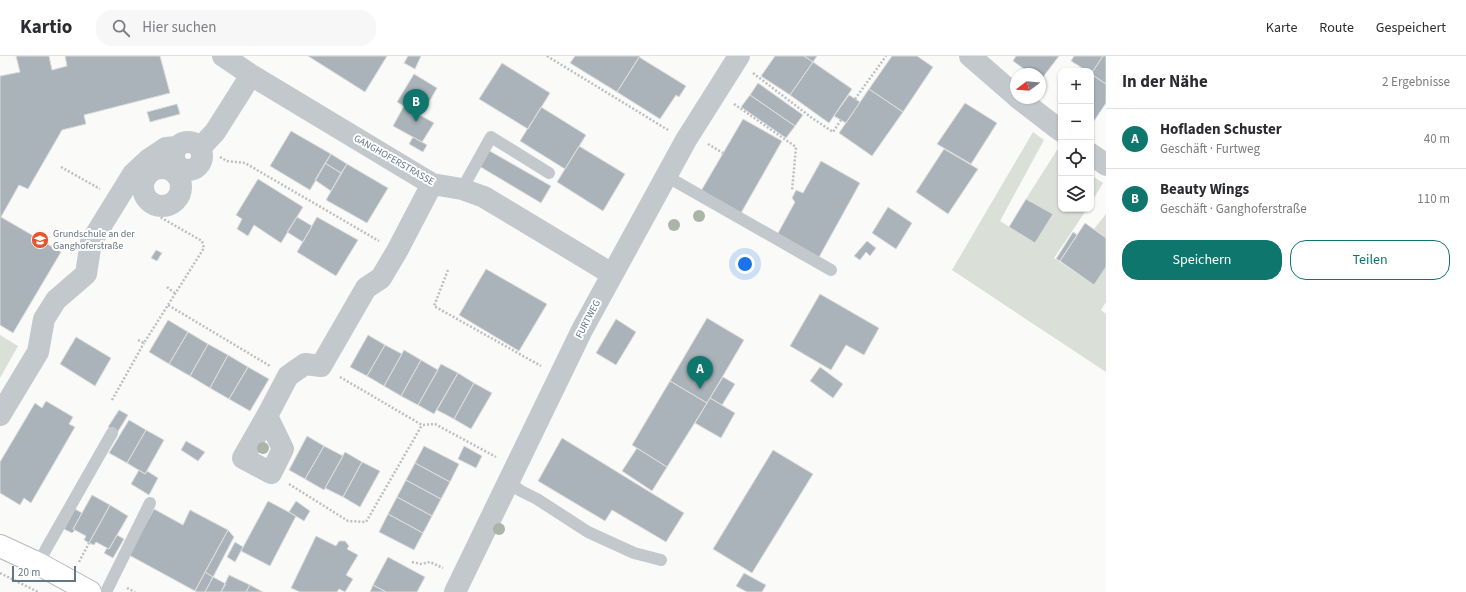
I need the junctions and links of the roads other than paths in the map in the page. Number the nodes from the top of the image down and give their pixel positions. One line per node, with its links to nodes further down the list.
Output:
1 (223, 56): 4 (street, GANGHOFERSTRASSE)
2 (970, 56): 5 (street)
3 (743, 63): 12 (street, FURTWEG)
4 (251, 75): 9 (street); 14 (street, GANGHOFERSTRASSE)
5 (1010, 91)
6 (1026, 104): 7 (street)
7 (1058, 130)
8 (1094, 156): 10 (street)
9 (177, 162): 13 (street); 13 (street)
10 (1106, 165)
11 (549, 173): 15 (lane)
12 (666, 176): 16 (lane); 17 (street, FURTWEG)
13 (138, 177): 18 (street)
14 (432, 184): 15 (street, GANGHOFERSTRASSE); 19 (street)
15 (462, 189): 17 (street, GANGHOFERSTRASSE)
16 (831, 270)
17 (612, 274): 21 (street, FURTWEG)
18 (0, 415)
19 (267, 416): 19 (street)
20 (112, 433): 25 (lane)
21 (508, 482): 24 (lane); 28 (street, FURTWEG)
22 (150, 503): 27 (lane)
23 (0, 546): 25 (main road)
24 (661, 560)
25 (39, 564): 26 (main road)
26 (90, 592)
27 (106, 592)
28 (456, 592)

